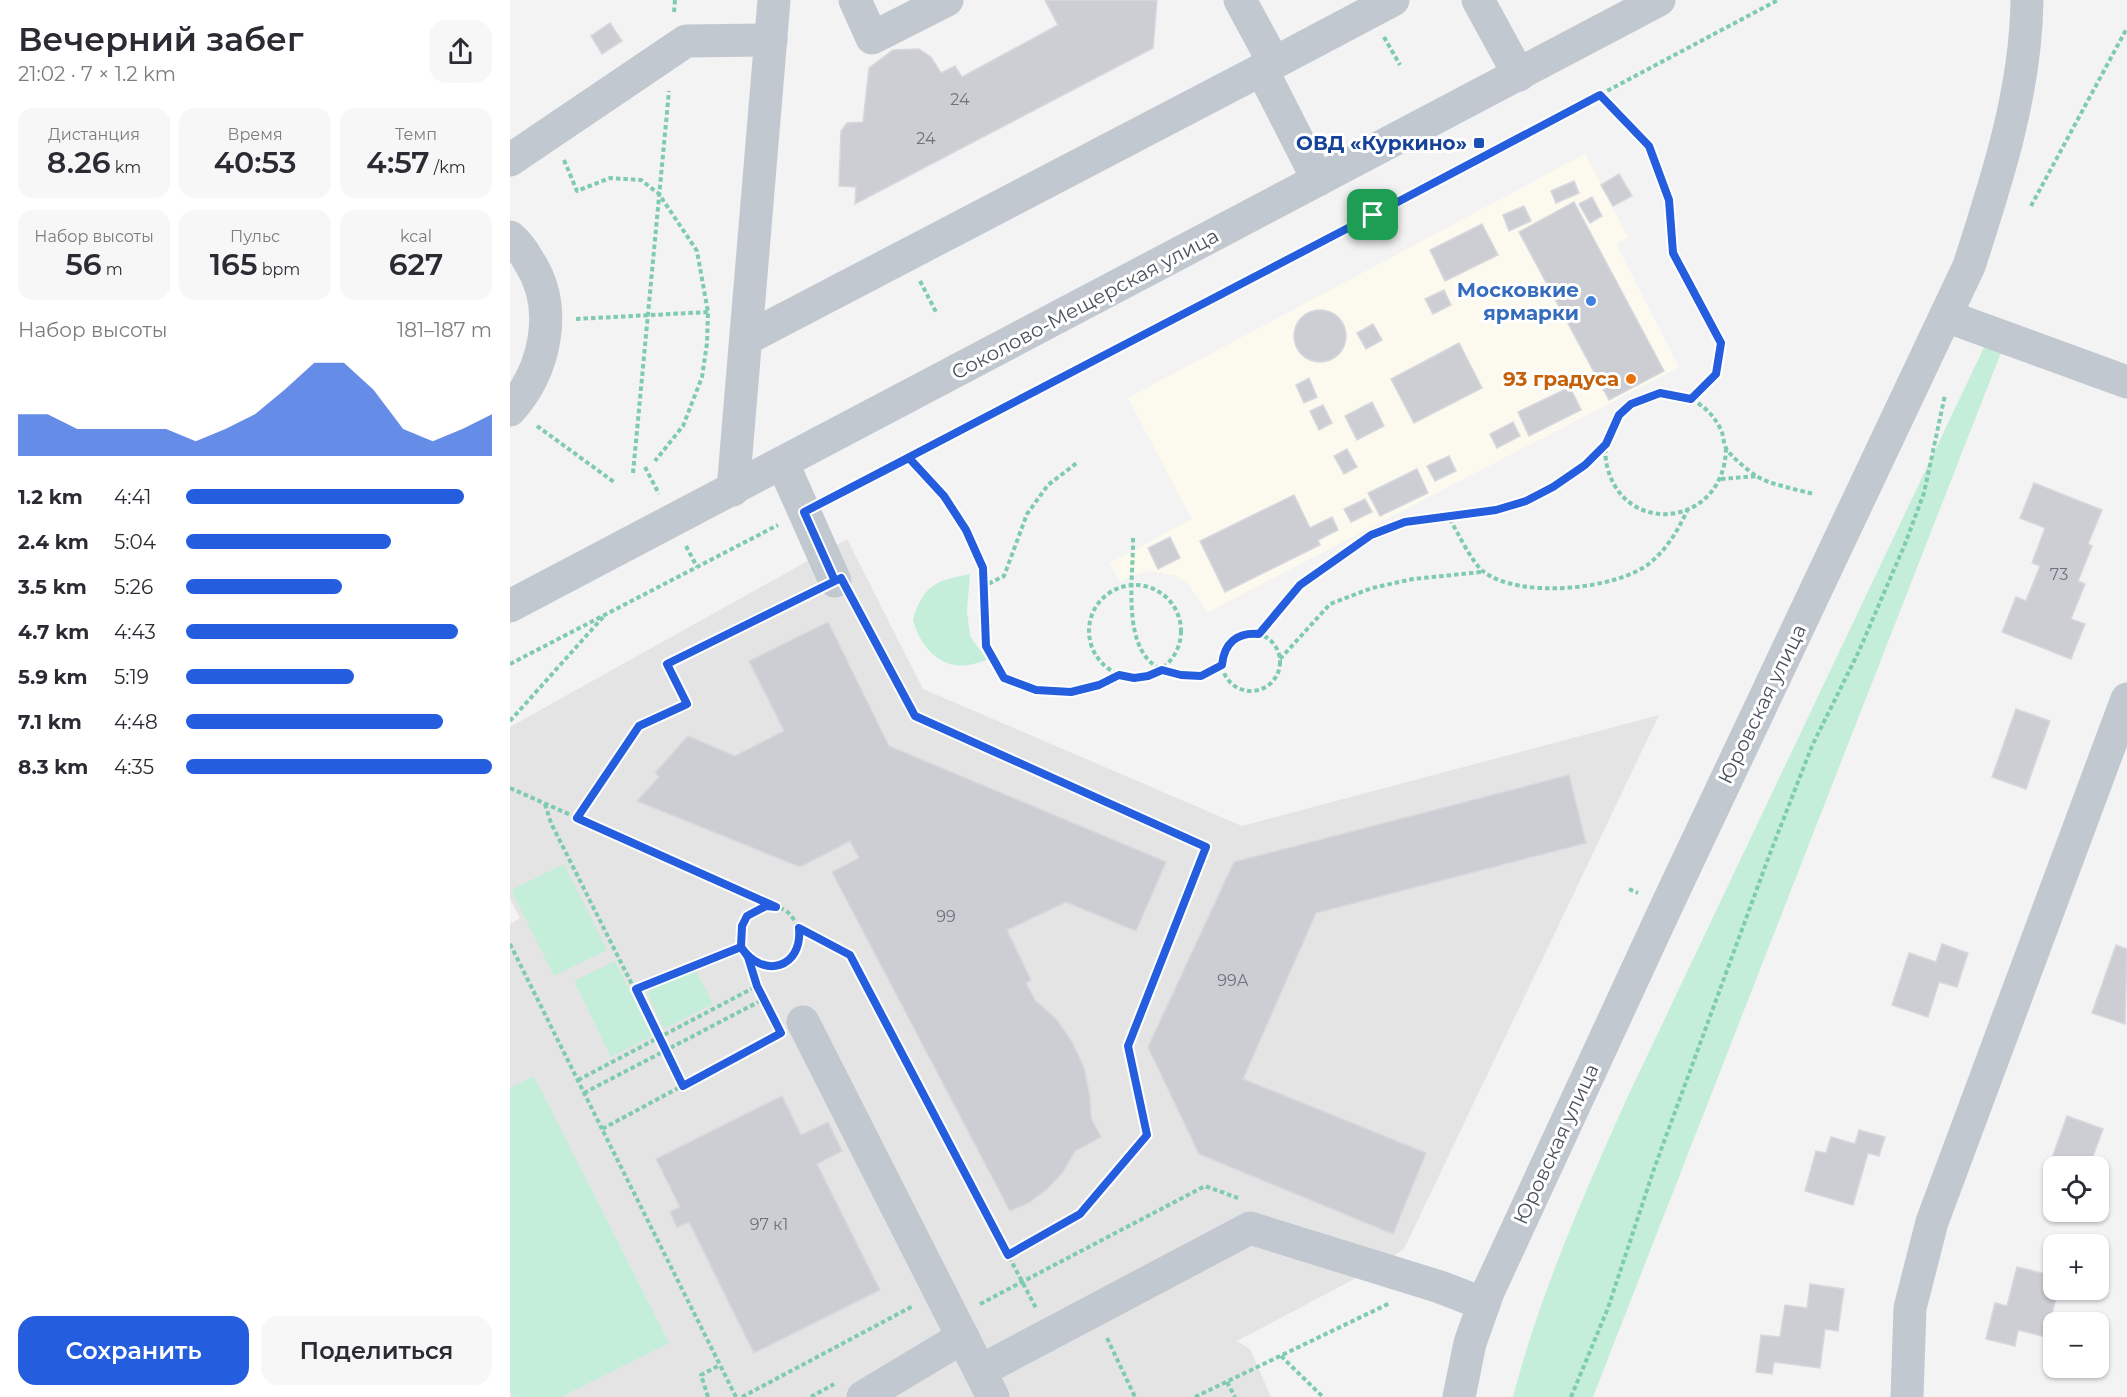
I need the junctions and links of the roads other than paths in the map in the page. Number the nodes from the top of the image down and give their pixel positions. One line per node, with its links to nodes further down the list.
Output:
1 (774, 0): 9 (street)
2 (855, 0): 3 (street)
3 (946, 0)
4 (1240, 0): 10 (street)
5 (1392, 0): 10 (street)
6 (1478, 0): 11 (street)
7 (1659, 0): 11 (street, Соколово-Мещерская улица)
8 (2027, 0): 15 (street, Юровская улица)
9 (771, 40): 12 (street); 16 (street)
10 (1268, 67): 13 (street); 16 (street)
11 (1519, 75): 13 (street, Соколово-Мещерская улица)
12 (510, 160)
13 (1318, 180): 19 (street, Соколово-Мещерская улица)
14 (510, 237): 18 (street)
15 (1946, 316): 17 (street); 25 (street, Юровская улица)
16 (746, 339): 20 (street)
17 (2127, 382)
18 (520, 416)
19 (783, 464): 20 (street, Соколово-Мещерская улица); 21 (street)
20 (734, 490): 22 (street, Соколово-Мещерская улица)
21 (835, 581)
22 (510, 606)
23 (2127, 699): 30 (street)
24 (803, 1022): 26 (street)
25 (1484, 1304): 27 (street); 29 (street, Юровская улица)
26 (963, 1337): 27 (street); 28 (street)
27 (986, 1384)
28 (863, 1397)
29 (1459, 1397)
30 (1907, 1397)

